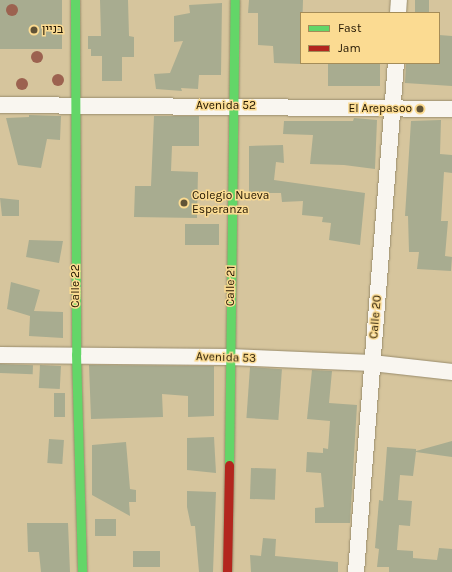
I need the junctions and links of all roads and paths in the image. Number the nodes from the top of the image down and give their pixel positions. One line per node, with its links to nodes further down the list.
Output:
1 (75, 0): 7 (street, Calle 22)
2 (235, 0): 8 (street, Calle 21)
3 (399, 0): 4 (street)
4 (398, 12)
5 (396, 64): 9 (street, Calle 20)
6 (0, 105): 7 (street, Avenida 52)
7 (75, 106): 8 (street, Avenida 52); 11 (street, Calle 22)
8 (233, 106): 9 (street, Avenida 52); 13 (street, Calle 21)
9 (393, 108): 10 (street, Avenida 52); 14 (street, Calle 20)
10 (452, 109)
11 (76, 354): 12 (street, Avenida 53); 13 (street, Avenida 53); 16 (street, Calle 22)
12 (0, 355)
13 (230, 357): 14 (street, Avenida 53); 17 (street, Calle 21)
14 (372, 363): 15 (street, Avenida 53); 18 (street, Calle 20)
15 (452, 372)
16 (82, 572)
17 (227, 572)
18 (356, 572)

